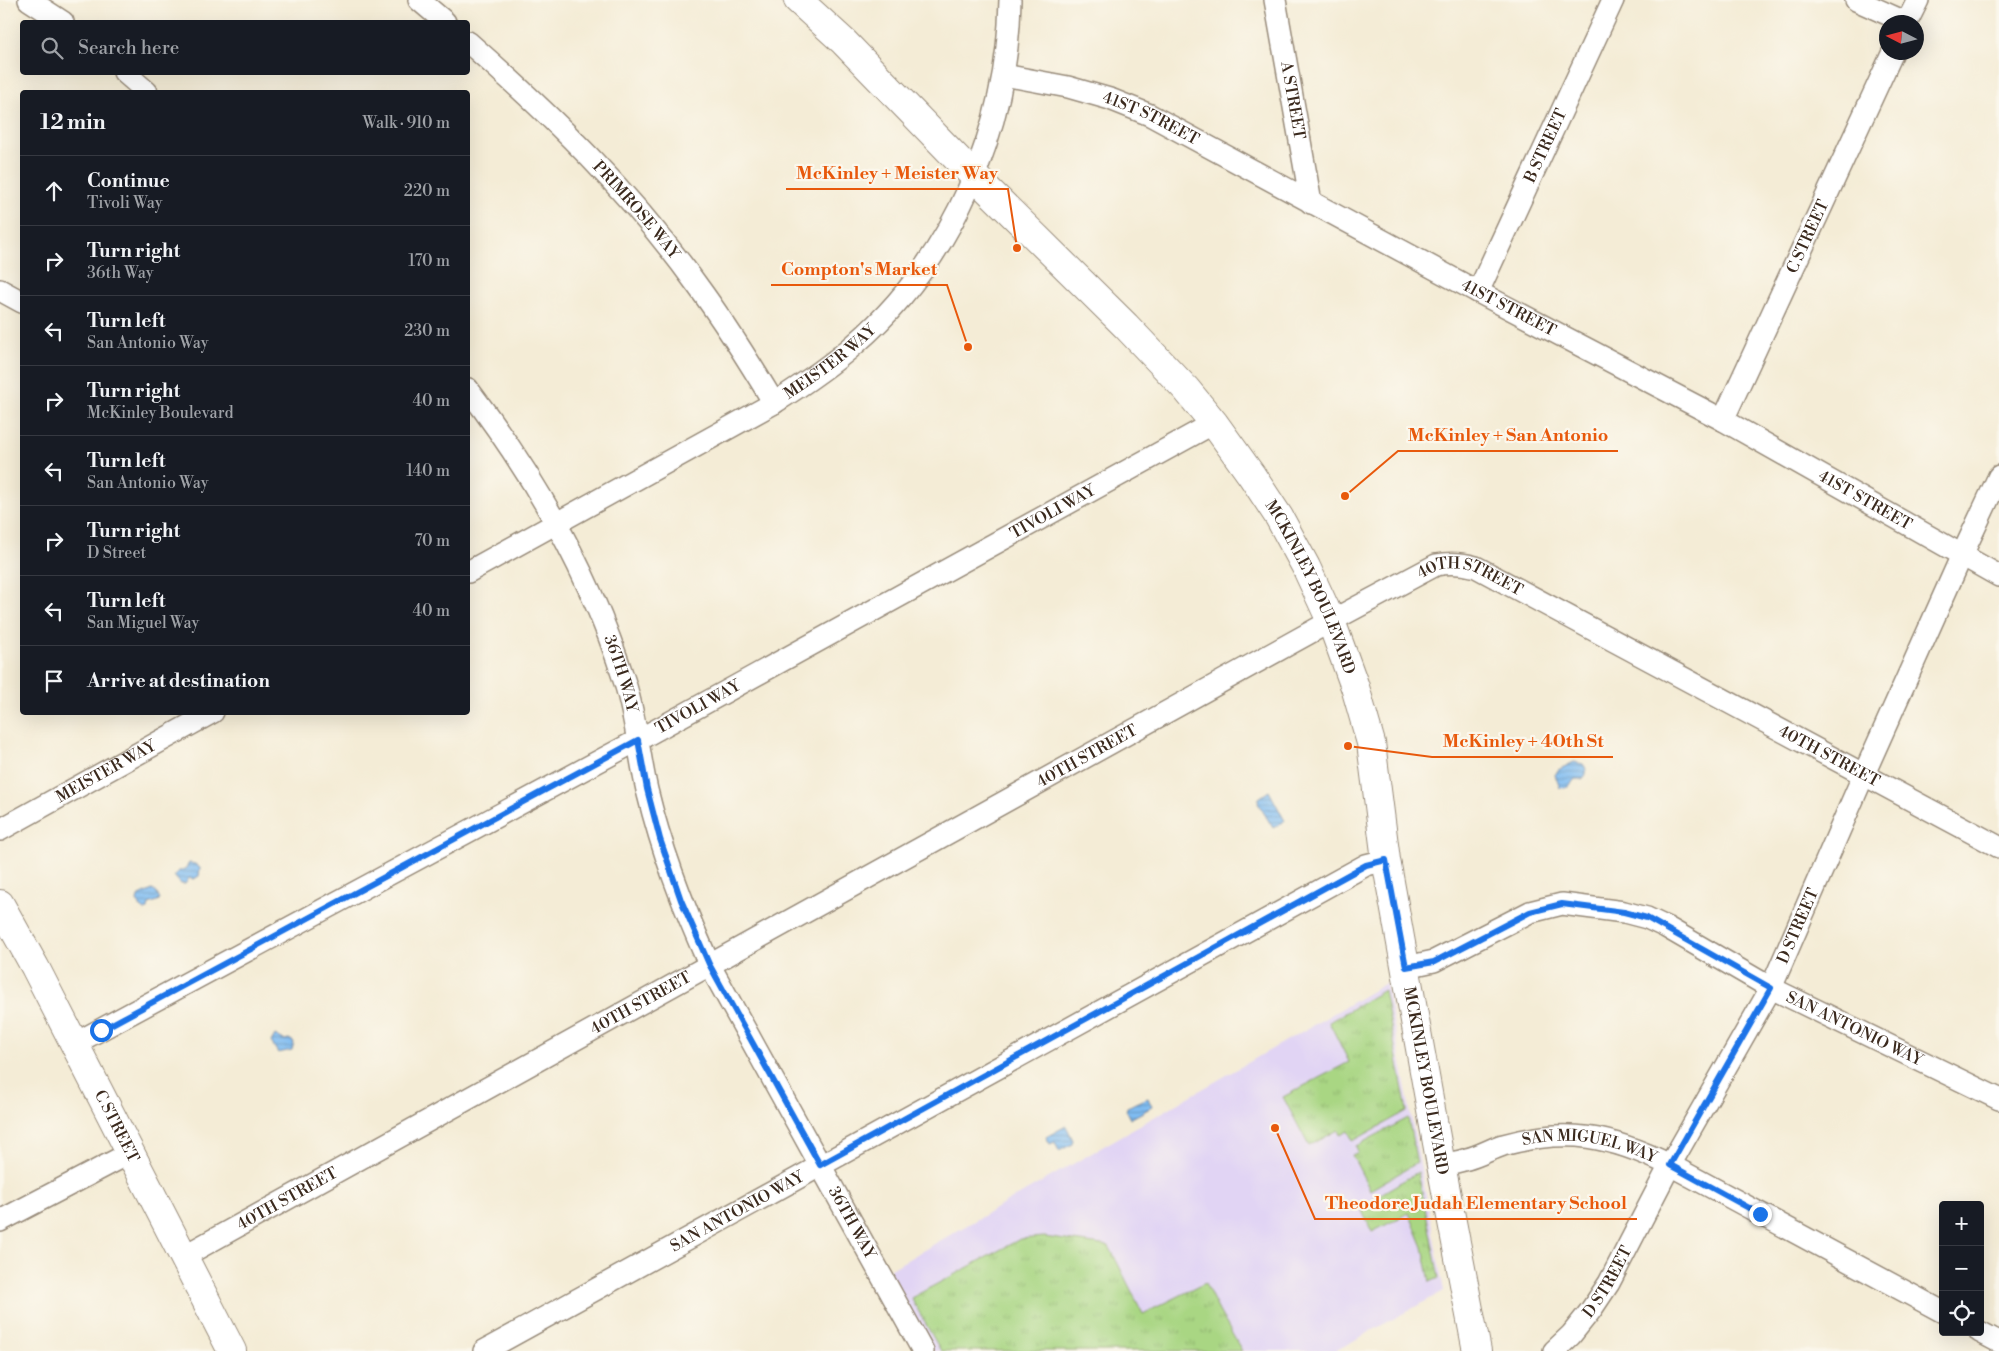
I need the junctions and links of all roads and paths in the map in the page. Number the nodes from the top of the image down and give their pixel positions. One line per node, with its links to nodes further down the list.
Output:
1 (29, 0): 11 (street)
2 (419, 0): 12 (street)
3 (798, 0): 18 (street, MCKINLEY BOULEVARD)
4 (1010, 0): 16 (street, MEISTER WAY)
5 (1275, 0): 19 (street, A STREET)
6 (1614, 0): 21 (street, B STREET)
7 (1856, 0): 9 (street)
8 (1918, 0): 10 (street)
9 (1890, 15)
10 (1910, 15)
11 (60, 20)
12 (443, 20)
13 (470, 44): 24 (street, PRIMROSE WAY)
14 (1889, 60): 25 (street, C STREET)
15 (127, 75): 17 (street)
16 (1004, 75): 18 (street, MEISTER WAY); 19 (street, 41ST STREET)
17 (145, 90)
18 (974, 176): 24 (street, MEISTER WAY); 26 (street, MCKINLEY BOULEVARD)
19 (1311, 203): 21 (street, 41ST STREET)
20 (0, 290): 22 (street)
21 (1478, 292): 25 (street, 41ST STREET)
22 (20, 301)
23 (470, 392): 28 (street, 36TH WAY)
24 (774, 403): 28 (street, MEISTER WAY)
25 (1723, 420): 29 (street, 41ST STREET)
26 (1214, 423): 32 (street, MCKINLEY BOULEVARD); 34 (street, TIVOLI WAY)
27 (1999, 476): 29 (street, D STREET)
28 (557, 523): 30 (street, MEISTER WAY); 34 (street, 36TH WAY)
29 (1962, 555): 31 (street, 41ST STREET); 35 (street, D STREET)
30 (470, 571)
31 (1999, 576)
32 (1331, 621): 35 (street, 40TH STREET); 38 (street, MCKINLEY BOULEVARD); 40 (street, 40TH STREET)
33 (208, 715): 36 (street, MEISTER WAY)
34 (638, 740): 40 (street, 36TH WAY); 43 (street, TIVOLI WAY)
35 (1864, 774): 37 (street, 40TH STREET); 42 (street, D STREET)
36 (0, 830)
37 (1999, 847)
38 (1386, 860): 41 (street, MCKINLEY BOULEVARD); 47 (street, SAN ANTONIO WAY)
39 (0, 904): 43 (street, C STREET)
40 (709, 964): 47 (street, 36TH WAY); 50 (street, 40TH STREET)
41 (1406, 967): 42 (street, SAN ANTONIO WAY); 46 (street, MCKINLEY BOULEVARD)
42 (1771, 988): 44 (street, SAN ANTONIO WAY); 48 (street, D STREET)
43 (74, 1044): 45 (street, C STREET)
44 (1999, 1099)
45 (130, 1153): 49 (street); 50 (street, C STREET)
46 (1441, 1164): 48 (street, SAN MIGUEL WAY); 57 (street, MCKINLEY BOULEVARD)
47 (820, 1165): 55 (street, SAN ANTONIO WAY); 56 (street, 36TH WAY)
48 (1670, 1165): 51 (street, SAN MIGUEL WAY); 58 (street, D STREET)
49 (0, 1221)
50 (184, 1256): 54 (street, C STREET)
51 (1939, 1310)
52 (1984, 1334): 53 (street)
53 (1999, 1342)
54 (232, 1351)
55 (484, 1351)
56 (923, 1351)
57 (1477, 1351)
58 (1554, 1351)

